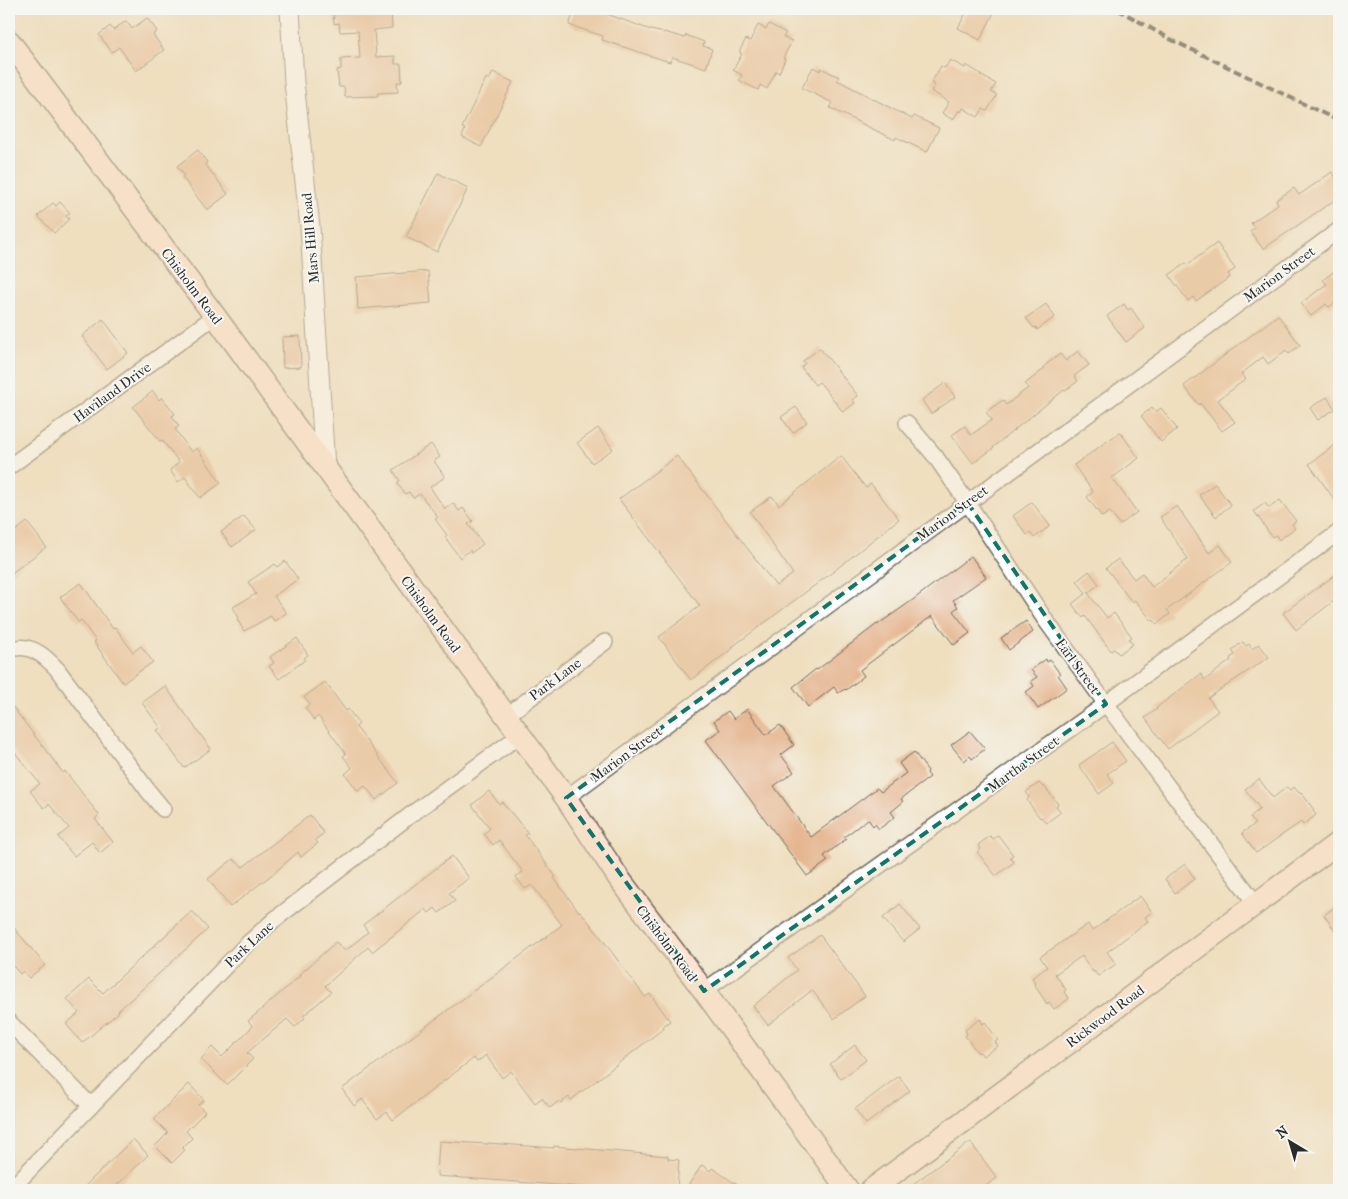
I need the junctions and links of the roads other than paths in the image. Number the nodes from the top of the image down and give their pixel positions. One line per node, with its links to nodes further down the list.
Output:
1 (290, 9): 7 (street, Mars Hill Road)
2 (9, 41): 4 (main road, Chisholm Road)
3 (1339, 230): 8 (street, Marion Street)
4 (215, 316): 6 (street, Haviland Drive); 7 (main road, Chisholm Road)
5 (907, 423): 8 (street, Earl Street)
6 (9, 467)
7 (325, 468): 13 (main road, Chisholm Road)
8 (967, 502): 12 (street, Earl Street); 15 (street, Marion Street)
9 (1339, 532): 12 (street, Martha Street)
10 (605, 642): 13 (street, Park Lane)
11 (9, 650): 16 (street)
12 (1106, 704): 18 (street, Earl Street); 19 (street, Martha Street)
13 (506, 716): 14 (main road, Chisholm Road)
14 (520, 735): 15 (main road, Chisholm Road); 21 (street, Park Lane)
15 (566, 798): 19 (main road, Chisholm Road)
16 (163, 809)
17 (1339, 842): 18 (main road, Rickwood Road)
18 (1256, 904): 24 (main road, Rickwood Road)
19 (704, 991): 23 (main road, Chisholm Road)
20 (9, 1022): 21 (street)
21 (91, 1106): 22 (street, Park Lane)
22 (10, 1190)
23 (848, 1190)
24 (871, 1190)

